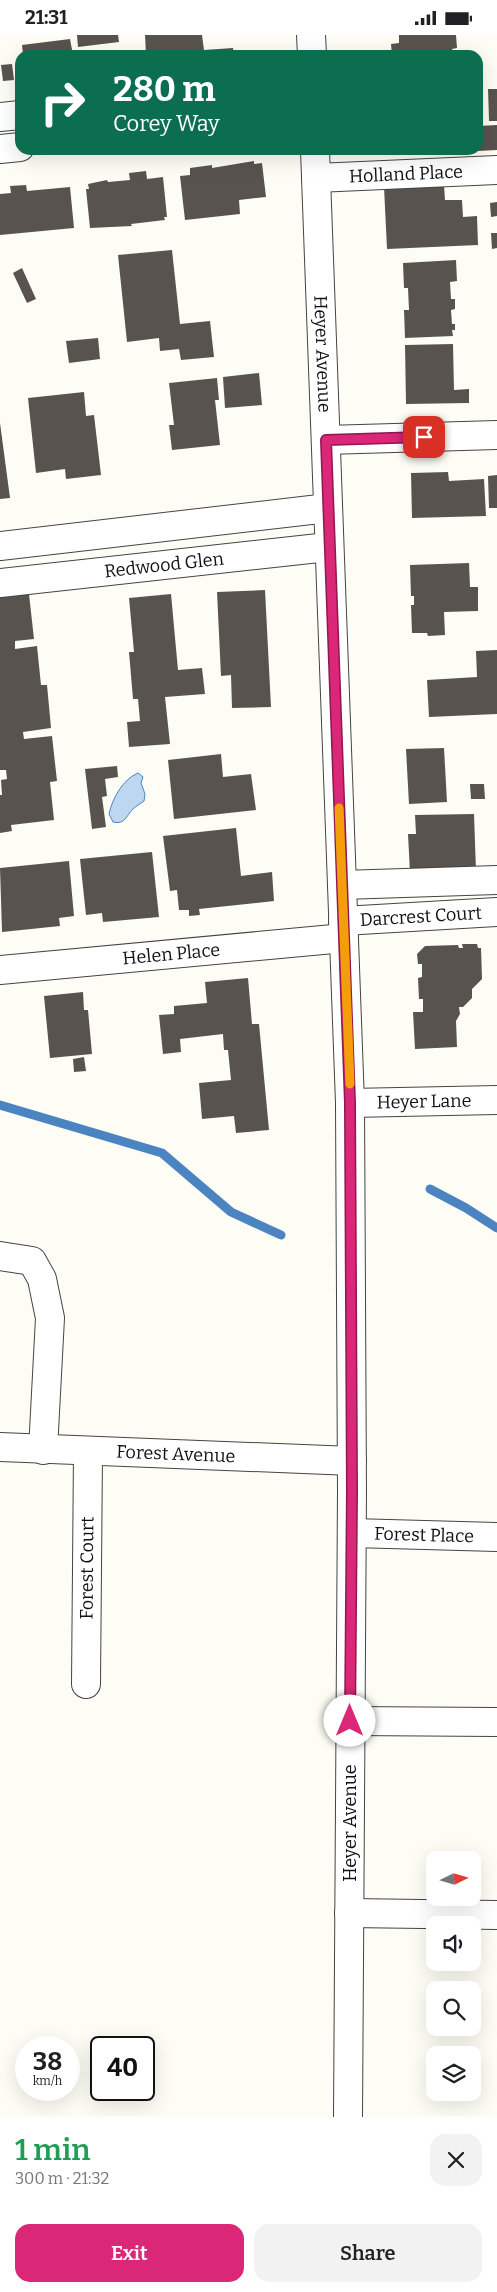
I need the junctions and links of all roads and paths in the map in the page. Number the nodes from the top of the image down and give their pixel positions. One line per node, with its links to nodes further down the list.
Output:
1 (311, 35): 2 (street)
2 (312, 50)
3 (15, 116): 4 (street)
4 (0, 117)
5 (15, 148): 6 (street)
6 (0, 149)
7 (315, 155): 9 (street, Heyer Avenue)
8 (497, 171): 9 (street, Holland Place)
9 (316, 178): 11 (street, Heyer Avenue)
10 (497, 435): 11 (street)
11 (326, 440): 12 (street, Heyer Avenue)
12 (328, 507): 13 (street); 14 (street, Heyer Avenue)
13 (0, 545)
14 (328, 547): 15 (street, Redwood Glen); 17 (street, Heyer Avenue)
15 (0, 583)
16 (497, 880): 17 (street)
17 (342, 885): 19 (street, Heyer Avenue)
18 (497, 912): 19 (street, Darcrest Court)
19 (343, 929): 20 (street, Helen Place); 22 (street, Heyer Avenue)
20 (0, 970)
21 (497, 1100): 22 (street, Heyer Lane)
22 (350, 1103): 27 (street, Heyer Avenue)
23 (0, 1256): 25 (street)
24 (0, 1447): 25 (street, Forest Avenue)
25 (43, 1450): 26 (street, Forest Avenue)
26 (88, 1452): 27 (street, Forest Avenue); 30 (street, Forest Court)
27 (352, 1461): 28 (street, Heyer Avenue)
28 (352, 1533): 29 (street, Forest Place); 31 (street, Heyer Avenue)
29 (497, 1537)
30 (86, 1684)
31 (350, 1721): 32 (street); 33 (street, Heyer Avenue)
32 (497, 1723)
33 (349, 1913): 34 (street); 35 (street, Heyer Avenue)
34 (497, 1915)
35 (348, 2117)

